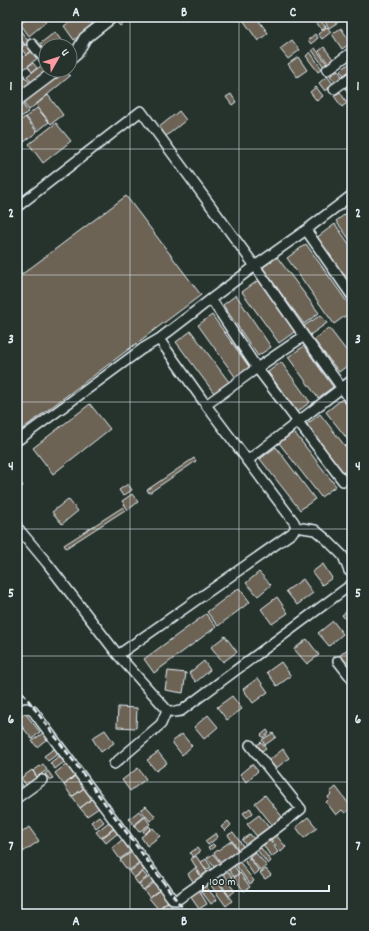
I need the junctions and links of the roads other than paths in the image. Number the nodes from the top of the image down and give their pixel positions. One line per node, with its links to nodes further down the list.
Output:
1 (20, 17): 3 (street)
2 (112, 17): 5 (street)
3 (17, 19)
4 (32, 44): 6 (street)
5 (78, 50)
6 (38, 51)
7 (352, 52): 8 (street)
8 (327, 70)
9 (352, 76): 11 (street)
10 (46, 78): 12 (street)
11 (334, 89)
12 (17, 100)
13 (352, 195): 15 (street)
14 (17, 207): 16 (street)
15 (306, 230): 16 (street); 17 (street)
16 (255, 266): 18 (street); 19 (street)
17 (352, 296)
18 (211, 299): 20 (street); 21 (street)
19 (304, 336): 21 (street); 23 (street)
20 (159, 340): 25 (street); 27 (street)
21 (257, 368): 25 (street); 26 (street)
22 (352, 380): 23 (street)
23 (341, 388): 24 (street); 26 (street)
24 (352, 402)
25 (206, 405): 28 (street)
26 (297, 422): 28 (street); 29 (street)
27 (17, 441)
28 (248, 461): 31 (street)
29 (343, 481)
30 (17, 527): 34 (street)
31 (296, 527): 32 (street); 34 (street)
32 (351, 571): 33 (street)
33 (350, 585): 37 (street)
34 (118, 655): 37 (street)
35 (338, 662): 36 (street)
36 (352, 679)
37 (167, 710): 40 (street)
38 (17, 711): 39 (street)
39 (250, 745)
40 (114, 764)
41 (42, 780): 42 (street)
42 (17, 798)

